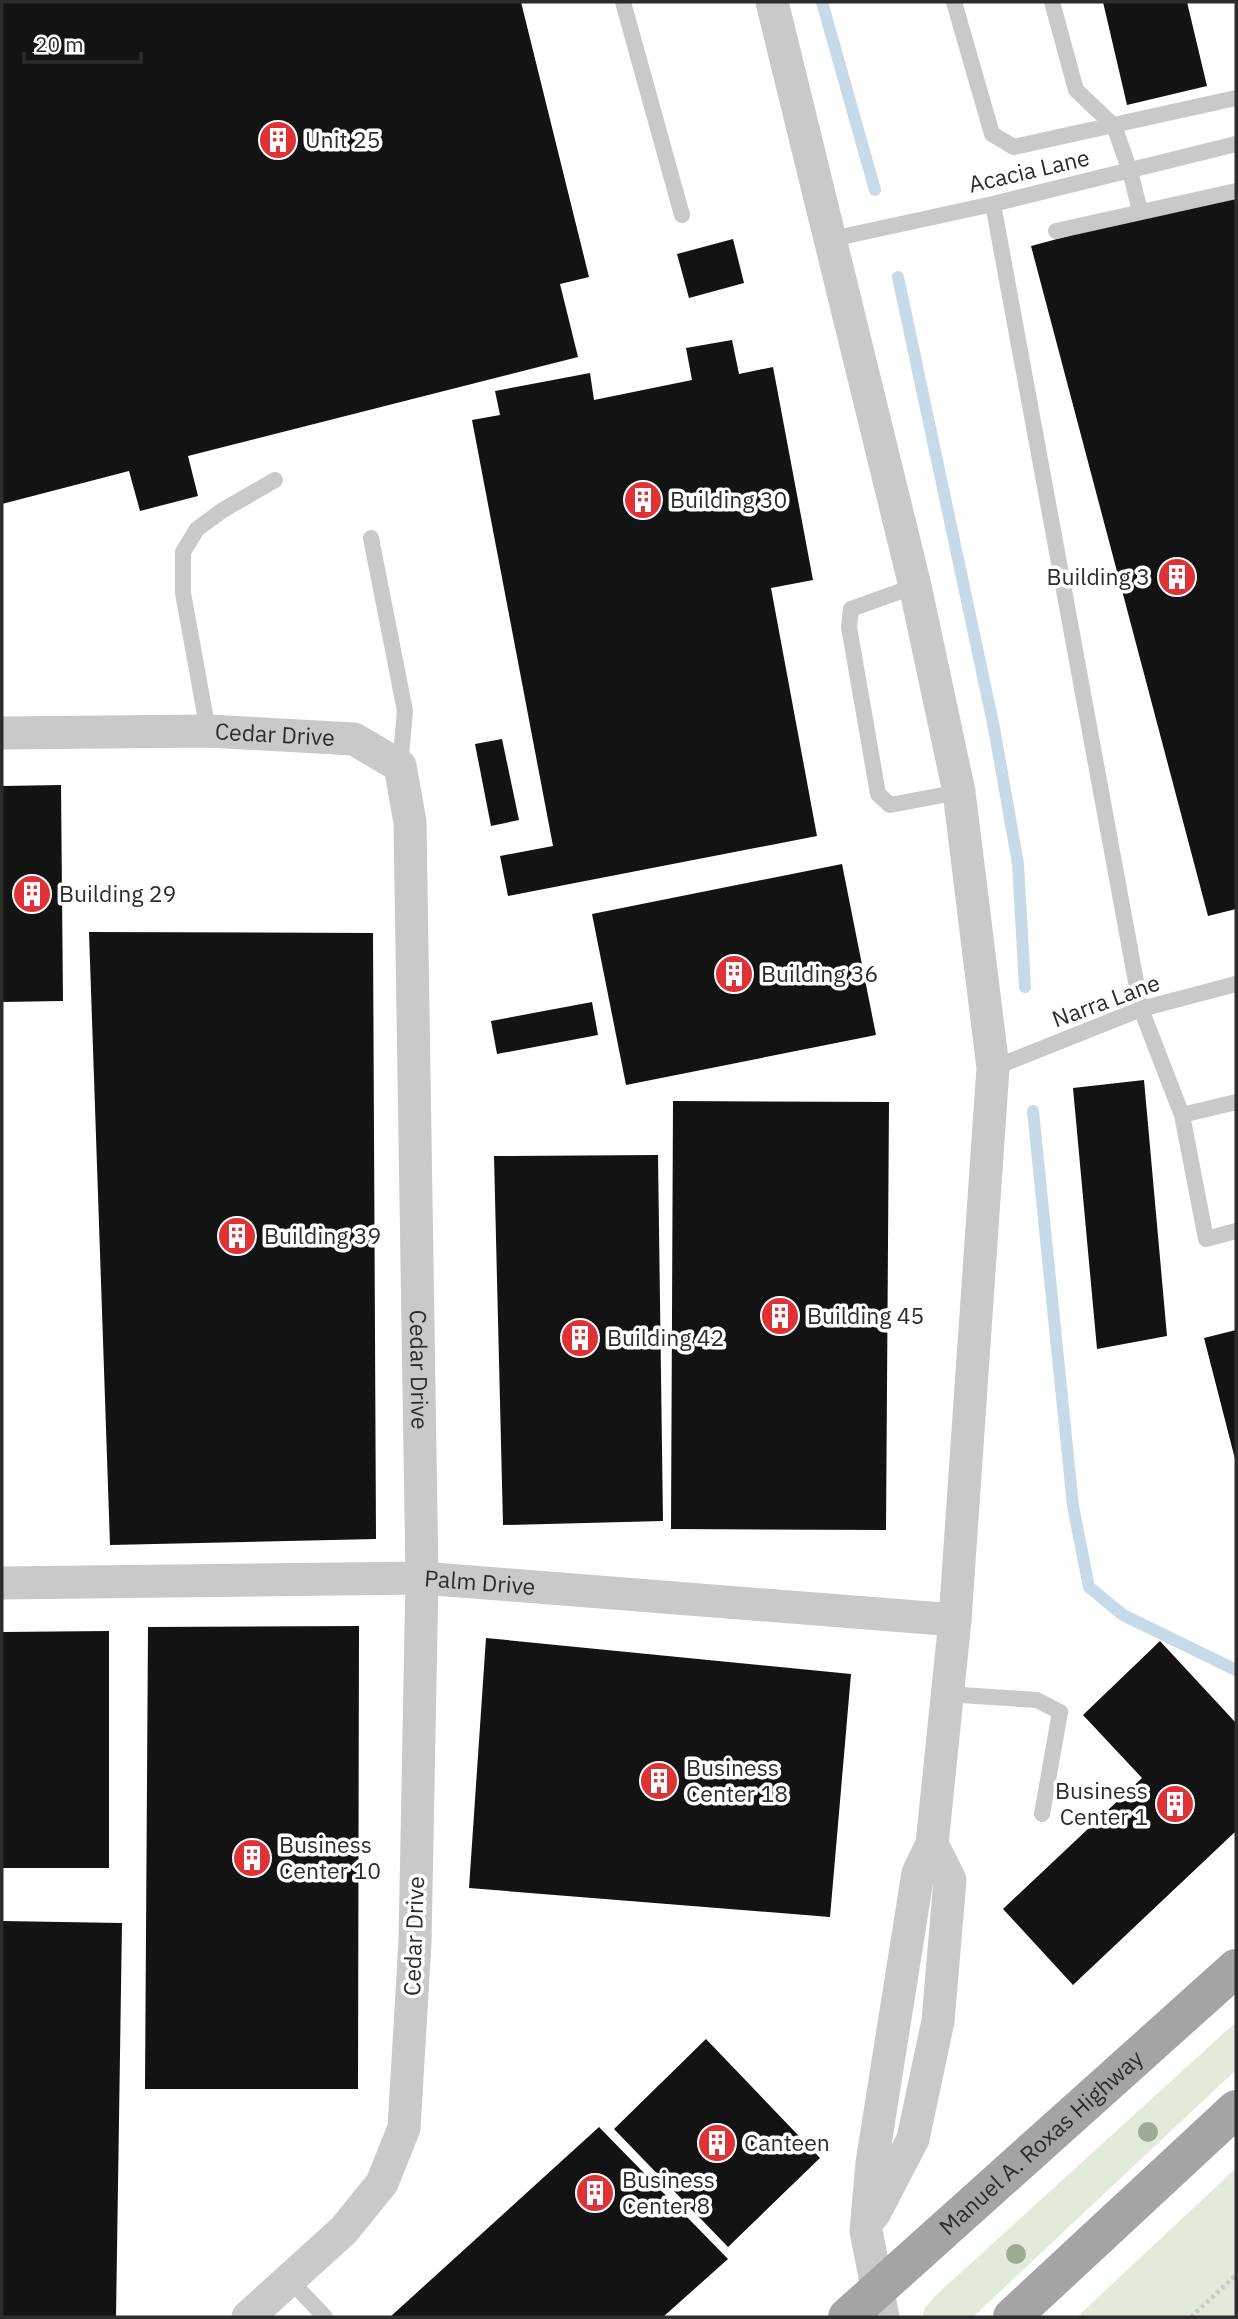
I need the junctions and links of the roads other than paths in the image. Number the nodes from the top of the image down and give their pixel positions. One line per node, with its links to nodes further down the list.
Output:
1 (622, 2): 12 (lane)
2 (772, 2): 14 (street)
3 (954, 2): 6 (lane)
4 (1052, 2): 6 (lane)
5 (1236, 98): 6 (lane)
6 (1114, 126): 8 (lane)
7 (1236, 144): 8 (lane, Acacia Lane)
8 (1130, 171): 10 (lane, Acacia Lane); 11 (lane)
9 (1236, 191): 11 (lane)
10 (993, 204): 14 (lane, Acacia Lane); 23 (lane)
11 (1140, 211): 13 (lane)
12 (682, 215)
13 (1056, 231)
14 (832, 239): 17 (street)
15 (275, 480): 18 (lane)
16 (371, 538): 20 (lane)
17 (915, 586): 21 (street); 21 (lane)
18 (208, 731): 19 (street, Cedar Drive); 20 (street, Cedar Drive)
19 (2, 733)
20 (400, 766): 28 (street, Cedar Drive)
21 (959, 792): 24 (street)
22 (1236, 984): 23 (lane, Narra Lane)
23 (1141, 1009): 24 (lane, Narra Lane); 26 (lane)
24 (993, 1068): 30 (street)
25 (1236, 1102): 26 (lane)
26 (1182, 1115): 27 (lane)
27 (1236, 1231)
28 (422, 1578): 29 (street, Palm Drive); 30 (street, Palm Drive); 35 (street, Cedar Drive)
29 (2, 1583)
30 (955, 1620): 31 (street)
31 (946, 1694): 32 (lane); 36 (street)
32 (1042, 1814)
33 (1236, 1968): 36 (main road, Manuel A. Roxas Highway)
34 (1236, 2109): 40 (main road)
35 (289, 2278): 37 (street, Cedar Drive); 38 (lane)
36 (880, 2303): 39 (main road, Manuel A. Roxas Highway)
37 (248, 2317)
38 (325, 2317)
39 (846, 2317)
40 (1012, 2317)

